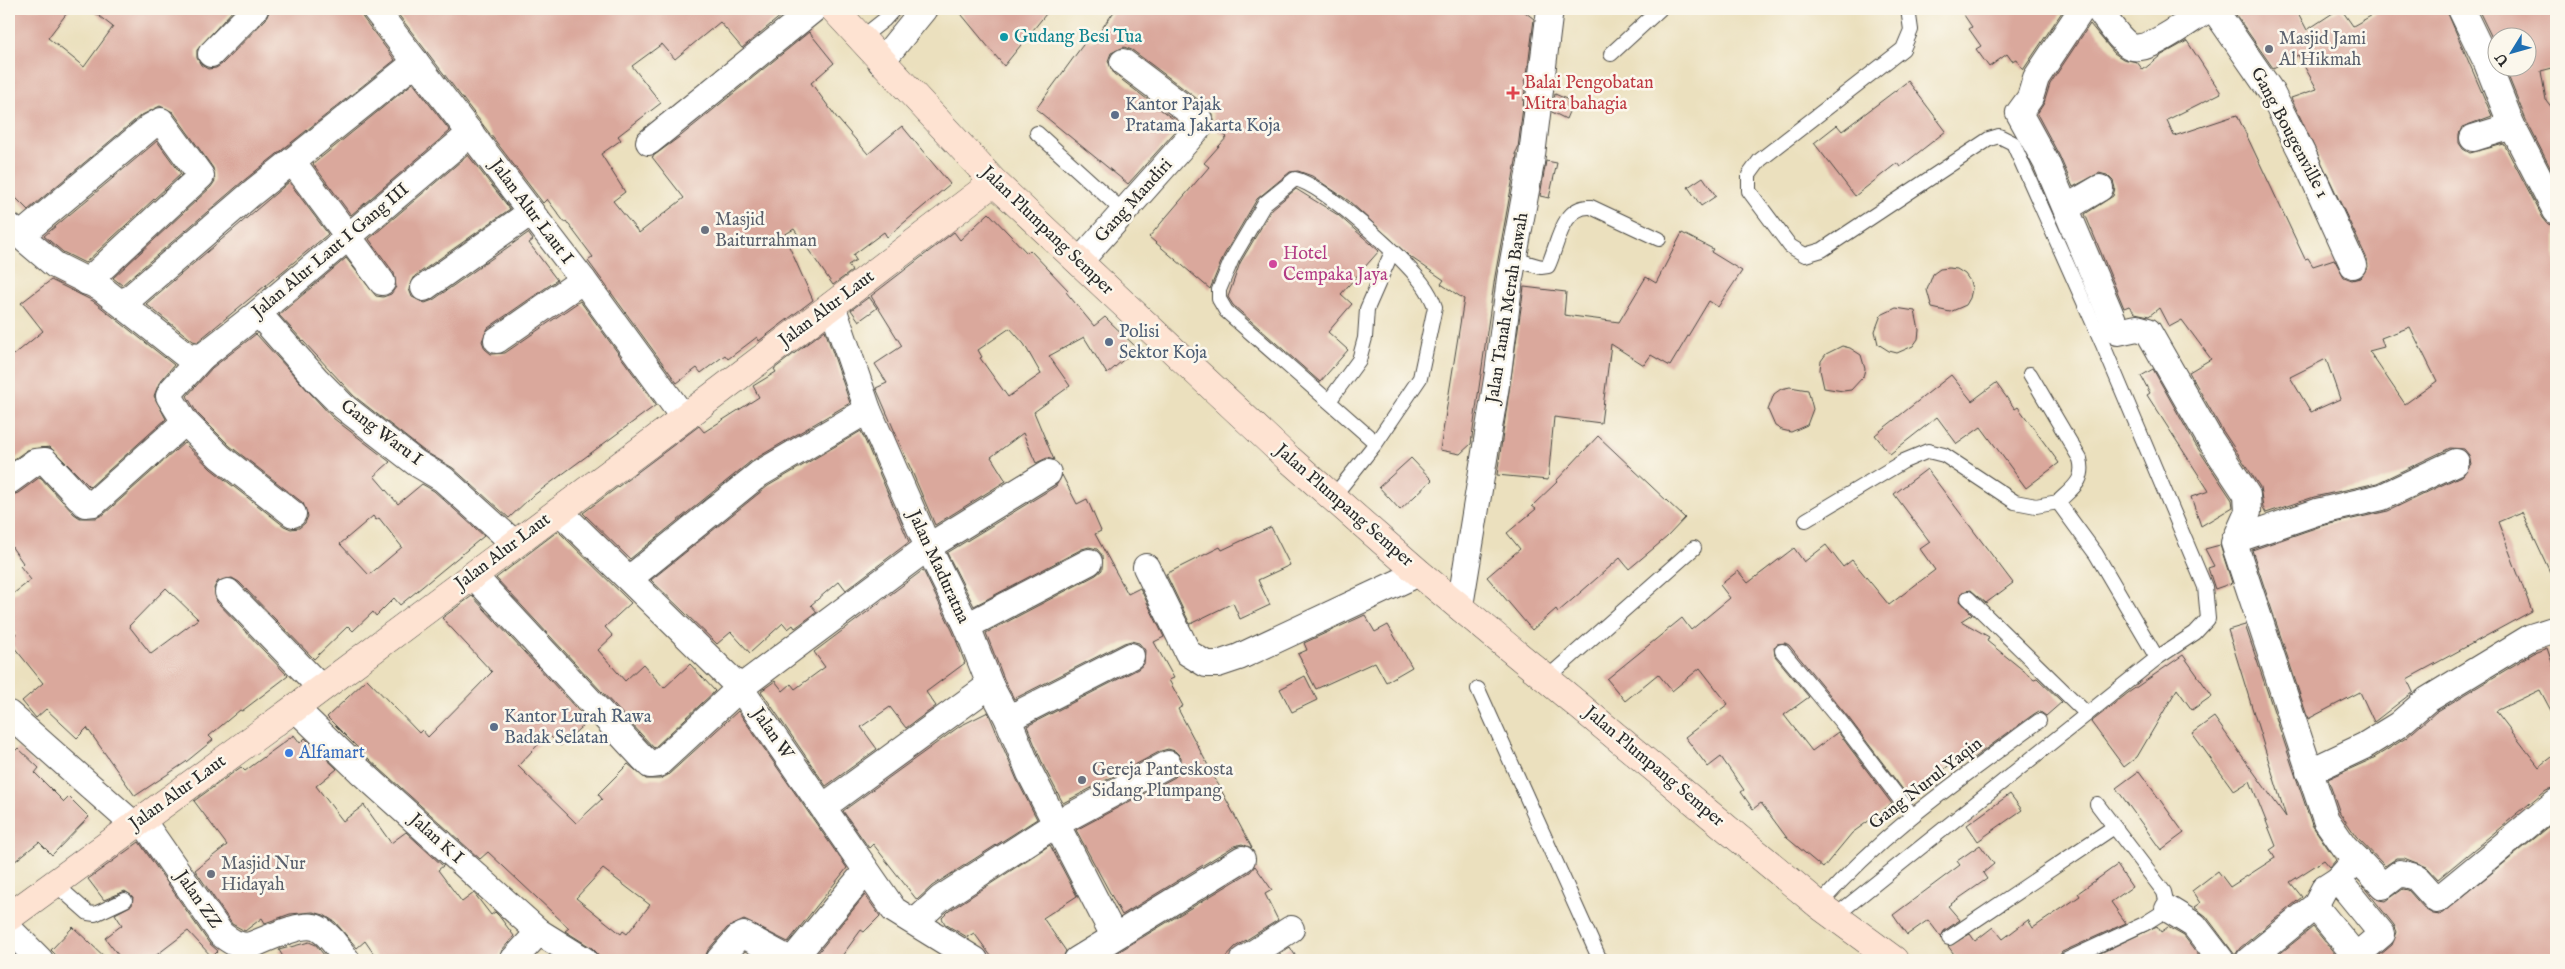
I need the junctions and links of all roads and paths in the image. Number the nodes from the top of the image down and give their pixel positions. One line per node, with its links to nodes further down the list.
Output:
1 (255, 9): 16 (street)
2 (375, 9): 18 (street, Jalan Alur Laut I)
3 (814, 9): 25 (street)
4 (834, 9): 15 (main road, Jalan Plumpang Semper)
5 (894, 9): 15 (lane)
6 (924, 9): 19 (street)
7 (1550, 9): 39 (street, Jalan Tanah Merah Bawah)
8 (1660, 9): 17 (lane)
9 (1908, 9): 80 (lane)
10 (2082, 9): 31 (street)
11 (2098, 9): 12 (street)
12 (2208, 9)
13 (2214, 9): 40 (street, Gang Bougenville 1)
14 (2461, 9): 21 (street)
15 (860, 39): 19 (main road, Jalan Plumpang Semper)
16 (211, 54)
17 (1611, 54)
18 (416, 62): 22 (street, Jalan Alur Laut I); 26 (street)
19 (881, 62): 27 (main road, Jalan Plumpang Semper)
20 (1123, 62): 38 (street, Gang Mandiri)
21 (2512, 126): 24 (street); 32 (street)
22 (471, 133): 33 (street, Jalan Alur Laut I); 35 (street, Jalan Alur Laut I Gang III)
23 (1036, 134): 30 (lane)
24 (2473, 138)
25 (649, 142)
26 (292, 161): 35 (street); 45 (street)
27 (994, 182): 38 (main road, Jalan Plumpang Semper); 46 (main road, Jalan Alur Laut)
28 (2100, 188): 31 (street)
29 (1125, 192): 30 (lane)
30 (1114, 203): 38 (lane)
31 (2066, 208): 64 (street)
32 (2556, 211)
33 (530, 212): 41 (street, Jalan Alur Laut I); 44 (street)
34 (15, 231): 42 (street); 42 (street)
35 (348, 235): 43 (street); 47 (street, Jalan Alur Laut I Gang III)
36 (1659, 239): 39 (lane)
37 (1392, 252): 51 (lane); 51 (lane); 55 (lane)
38 (1074, 258): 59 (main road, Jalan Plumpang Semper)
39 (1514, 259): 75 (street, Jalan Tanah Merah Bawah)
40 (2353, 265)
41 (583, 280): 48 (street); 53 (street, Jalan Alur Laut I)
42 (87, 282): 45 (street)
43 (382, 282)
44 (424, 288)
45 (123, 304): 49 (street)
46 (832, 305): 52 (street, Jalan Maduratna); 53 (main road, Jalan Alur Laut)
47 (258, 313): 49 (street, Jalan Alur Laut I Gang III); 65 (street, Gang Waru I)
48 (497, 340)
49 (195, 357): 54 (street, Jalan Alur Laut I Gang III)
50 (2030, 374): 60 (lane)
51 (1328, 401): 55 (lane)
52 (868, 410): 66 (street, Jalan Maduratna); 72 (street)
53 (684, 418): 61 (main road, Jalan Alur Laut)
54 (185, 422): 58 (street); 62 (street)
55 (1376, 443): 59 (lane)
56 (2456, 462): 64 (street)
57 (1048, 473): 66 (street)
58 (9, 481)
59 (1333, 497): 70 (main road, Jalan Plumpang Semper)
60 (2058, 502): 63 (lane); 80 (lane)
61 (559, 511): 65 (main road, Jalan Alur Laut); 72 (street, Jalan W)
62 (293, 514)
63 (1806, 520)
64 (2235, 540): 92 (street)
65 (514, 543): 71 (main road, Jalan Alur Laut)
66 (928, 547): 76 (street, Jalan Maduratna); 84 (street)
67 (1694, 548): 81 (lane)
68 (1089, 562): 76 (street)
69 (1146, 567): 70 (street)
70 (1420, 573): 75 (main road, Jalan Plumpang Semper)
71 (473, 575): 83 (main road, Jalan Alur Laut); 84 (street)
72 (629, 579): 84 (street, Jalan W)
73 (228, 592): 83 (street)
74 (1968, 598): 88 (lane)
75 (1460, 606): 81 (main road, Jalan Plumpang Semper)
76 (967, 626): 82 (street, Jalan Maduratna)
77 (2556, 629): 92 (street)
78 (1782, 651): 96 (lane)
79 (1131, 656): 89 (street)
80 (2157, 658): 88 (lane)
81 (1547, 678): 107 (main road, Jalan Plumpang Semper)
82 (990, 685): 89 (street, Jalan Maduratna); 95 (street)
83 (321, 688): 86 (main road, Jalan Alur Laut)
84 (740, 688): 95 (street, Jalan W)
85 (1478, 690): 125 (lane)
86 (295, 708): 97 (main road, Jalan Alur Laut); 113 (street, Jalan K I)
87 (9, 714): 97 (street, Jalan ZZ)
88 (2087, 714): 107 (lane)
89 (1008, 718): 98 (street, Jalan Maduratna)
90 (2040, 721): 96 (lane, Gang Nurul Yaqin)
91 (1168, 764): 98 (street)
92 (2309, 772): 100 (street)
93 (2556, 802): 100 (street)
94 (2097, 804): 99 (lane)
95 (822, 807): 102 (street, Jalan W)
96 (1911, 814): 107 (lane, Gang Nurul Yaqin)
97 (137, 822): 104 (main road, Jalan Alur Laut); 118 (street, Jalan ZZ)
98 (1056, 824): 110 (street); 114 (street, Jalan Maduratna)
99 (2114, 827): 108 (lane); 115 (lane)
100 (2357, 859): 103 (street)
101 (1242, 860): 114 (street)
102 (866, 871): 110 (street, Jalan W); 121 (street)
103 (2338, 880): 106 (street); 116 (street)
104 (54, 883): 105 (lane); 109 (main road, Jalan Alur Laut)
105 (125, 900)
106 (2315, 906): 116 (street); 129 (street)
107 (1827, 910): 126 (main road, Jalan Plumpang Semper)
108 (2168, 910): 127 (lane); 128 (street)
109 (9, 917)
110 (916, 922): 122 (street, Jalan W)
111 (9, 929): 117 (street)
112 (1291, 930): 124 (street)
113 (539, 932): 119 (street); 120 (street, Jalan K I)
114 (1114, 936): 123 (street)
115 (1949, 938)
116 (2357, 958)
117 (40, 960)
118 (347, 960)
119 (514, 960)
120 (584, 960)
121 (719, 960)
122 (975, 960)
123 (1077, 960)
124 (1243, 960)
125 (1600, 960)
126 (1894, 960)
127 (2066, 960)
128 (2221, 960)
129 (2249, 960)

